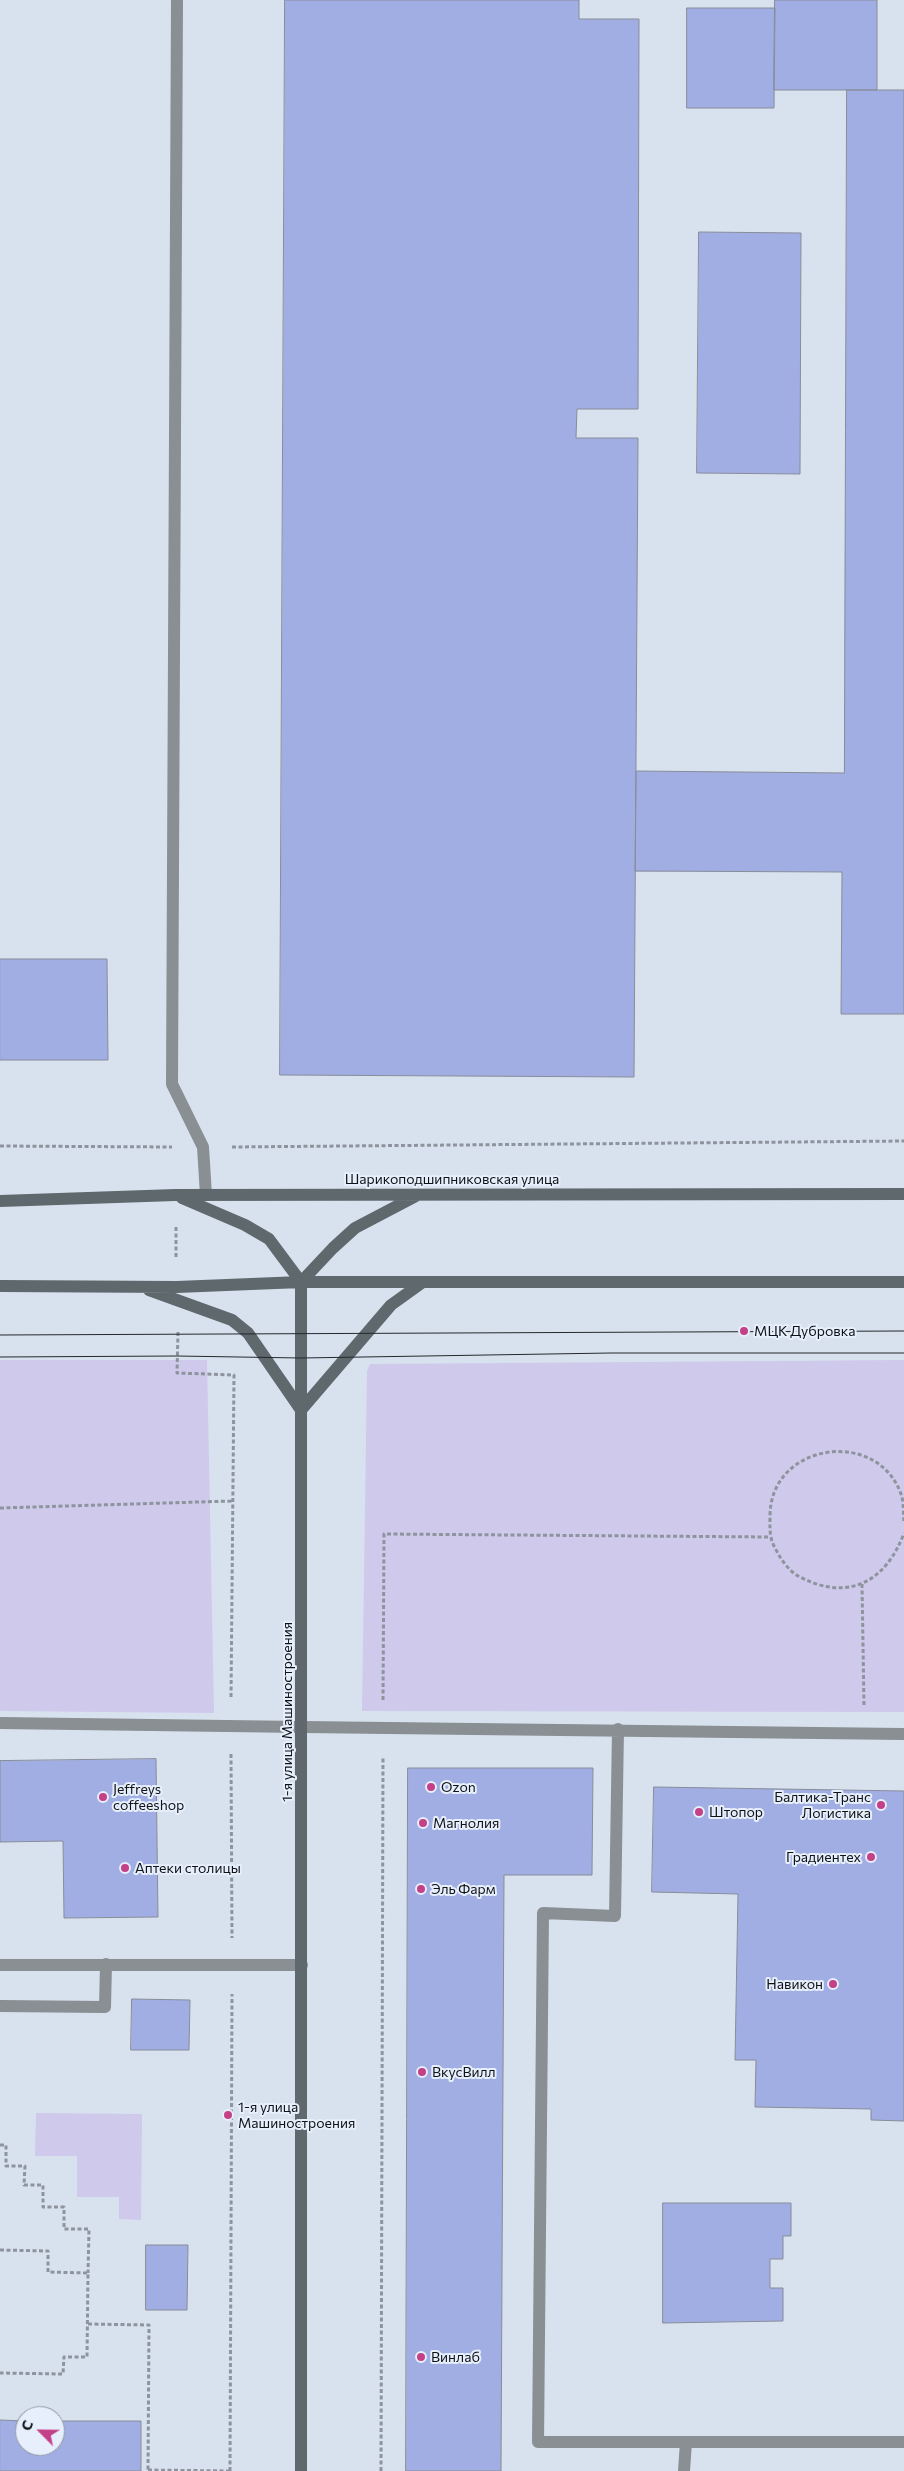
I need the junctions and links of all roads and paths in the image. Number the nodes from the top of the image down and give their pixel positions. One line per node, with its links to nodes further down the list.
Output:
1 (177, 0): 3 (street)
2 (904, 1140): 3 (path)
3 (203, 1147): 7 (street)
4 (419, 1194): 5 (street, Шарикоподшипниковская улица); 7 (street, Шарикоподшипниковская улица); 9 (street)
5 (904, 1194)
6 (175, 1195): 7 (street, Шарикоподшипниковская улица); 8 (street, Шарикоподшипниковская улица); 9 (street)
7 (206, 1195)
8 (0, 1201)
9 (302, 1282): 10 (street); 13 (street); 15 (street, 1-я улица Машиностроения)
10 (423, 1282): 11 (street); 15 (street)
11 (904, 1282)
12 (0, 1286): 13 (street)
13 (139, 1286): 15 (street)
14 (178, 1334): 18 (path)
15 (301, 1410): 25 (street, 1-я улица Машиностроения)
16 (898, 1489): 17 (path); 19 (path); 21 (path)
17 (904, 1489)
18 (0, 1508)
19 (904, 1521)
20 (904, 1533): 22 (path)
21 (770, 1536): 22 (path); 26 (path)
22 (862, 1584): 23 (path)
23 (864, 1706)
24 (0, 1723): 25 (street)
25 (302, 1727): 26 (street); 31 (street, 1-я улица Машиностроения)
26 (383, 1727): 27 (street); 43 (path)
27 (618, 1730): 28 (street); 38 (street)
28 (904, 1734)
29 (106, 1964): 30 (street); 31 (street); 32 (street)
30 (0, 1965)
31 (302, 1965): 42 (street, 1-я улица Машиностроения)
32 (0, 2006)
33 (0, 2145): 35 (path)
34 (0, 2250): 35 (path)
35 (88, 2273): 36 (path)
36 (88, 2324): 37 (path); 40 (path)
37 (0, 2373)
38 (686, 2442): 39 (street); 44 (street)
39 (904, 2442)
40 (148, 2470): 41 (path)
41 (230, 2470)
42 (301, 2471)
43 (381, 2471)
44 (684, 2471)

